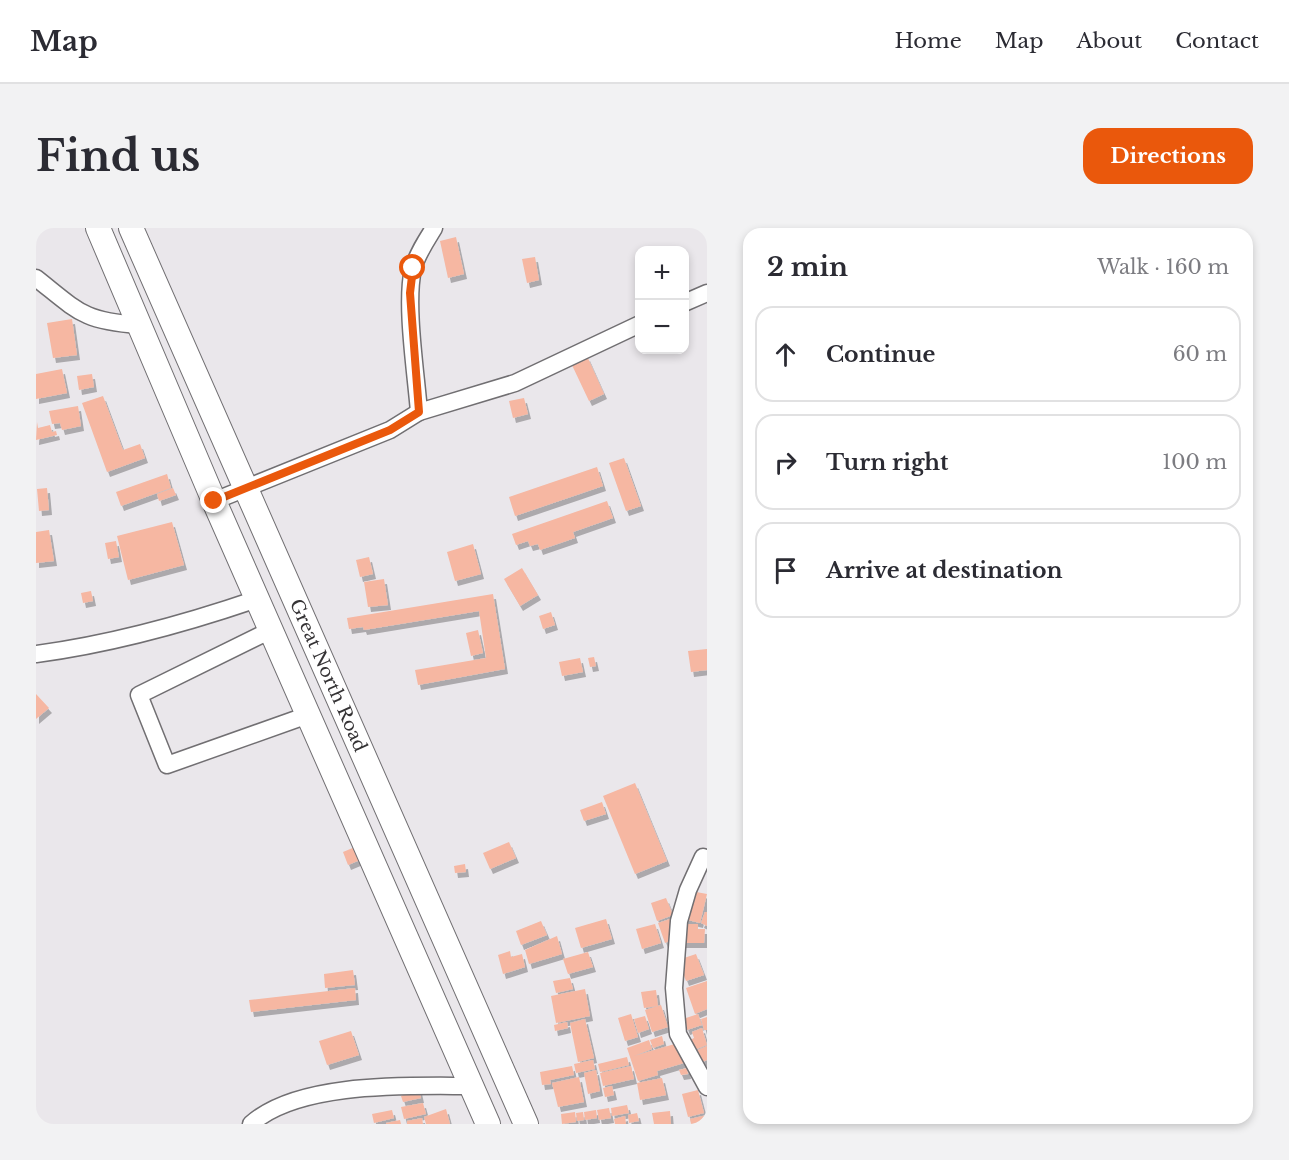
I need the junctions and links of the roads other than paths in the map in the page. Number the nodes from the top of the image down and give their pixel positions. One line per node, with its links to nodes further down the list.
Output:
1 (98, 228): 7 (highway, Great North Road)
2 (131, 228): 10 (highway, Great North Road)
3 (435, 228): 9 (street)
4 (36, 278): 7 (street)
5 (707, 293): 6 (street)
6 (689, 301)
7 (139, 325): 11 (highway, Great North Road)
8 (635, 326): 9 (street)
9 (419, 412): 10 (street)
10 (246, 488): 11 (street); 21 (highway, Great North Road)
11 (214, 501): 12 (highway, Great North Road)
12 (257, 598): 13 (highway, Great North Road); 14 (street)
13 (270, 630): 15 (highway, Great North Road); 15 (street)
14 (36, 654)
15 (308, 715): 17 (highway, Great North Road)
16 (703, 857): 18 (street)
17 (471, 1086): 19 (street); 20 (highway, Great North Road)
18 (707, 1087)
19 (251, 1124)
20 (488, 1124)
21 (526, 1124)

